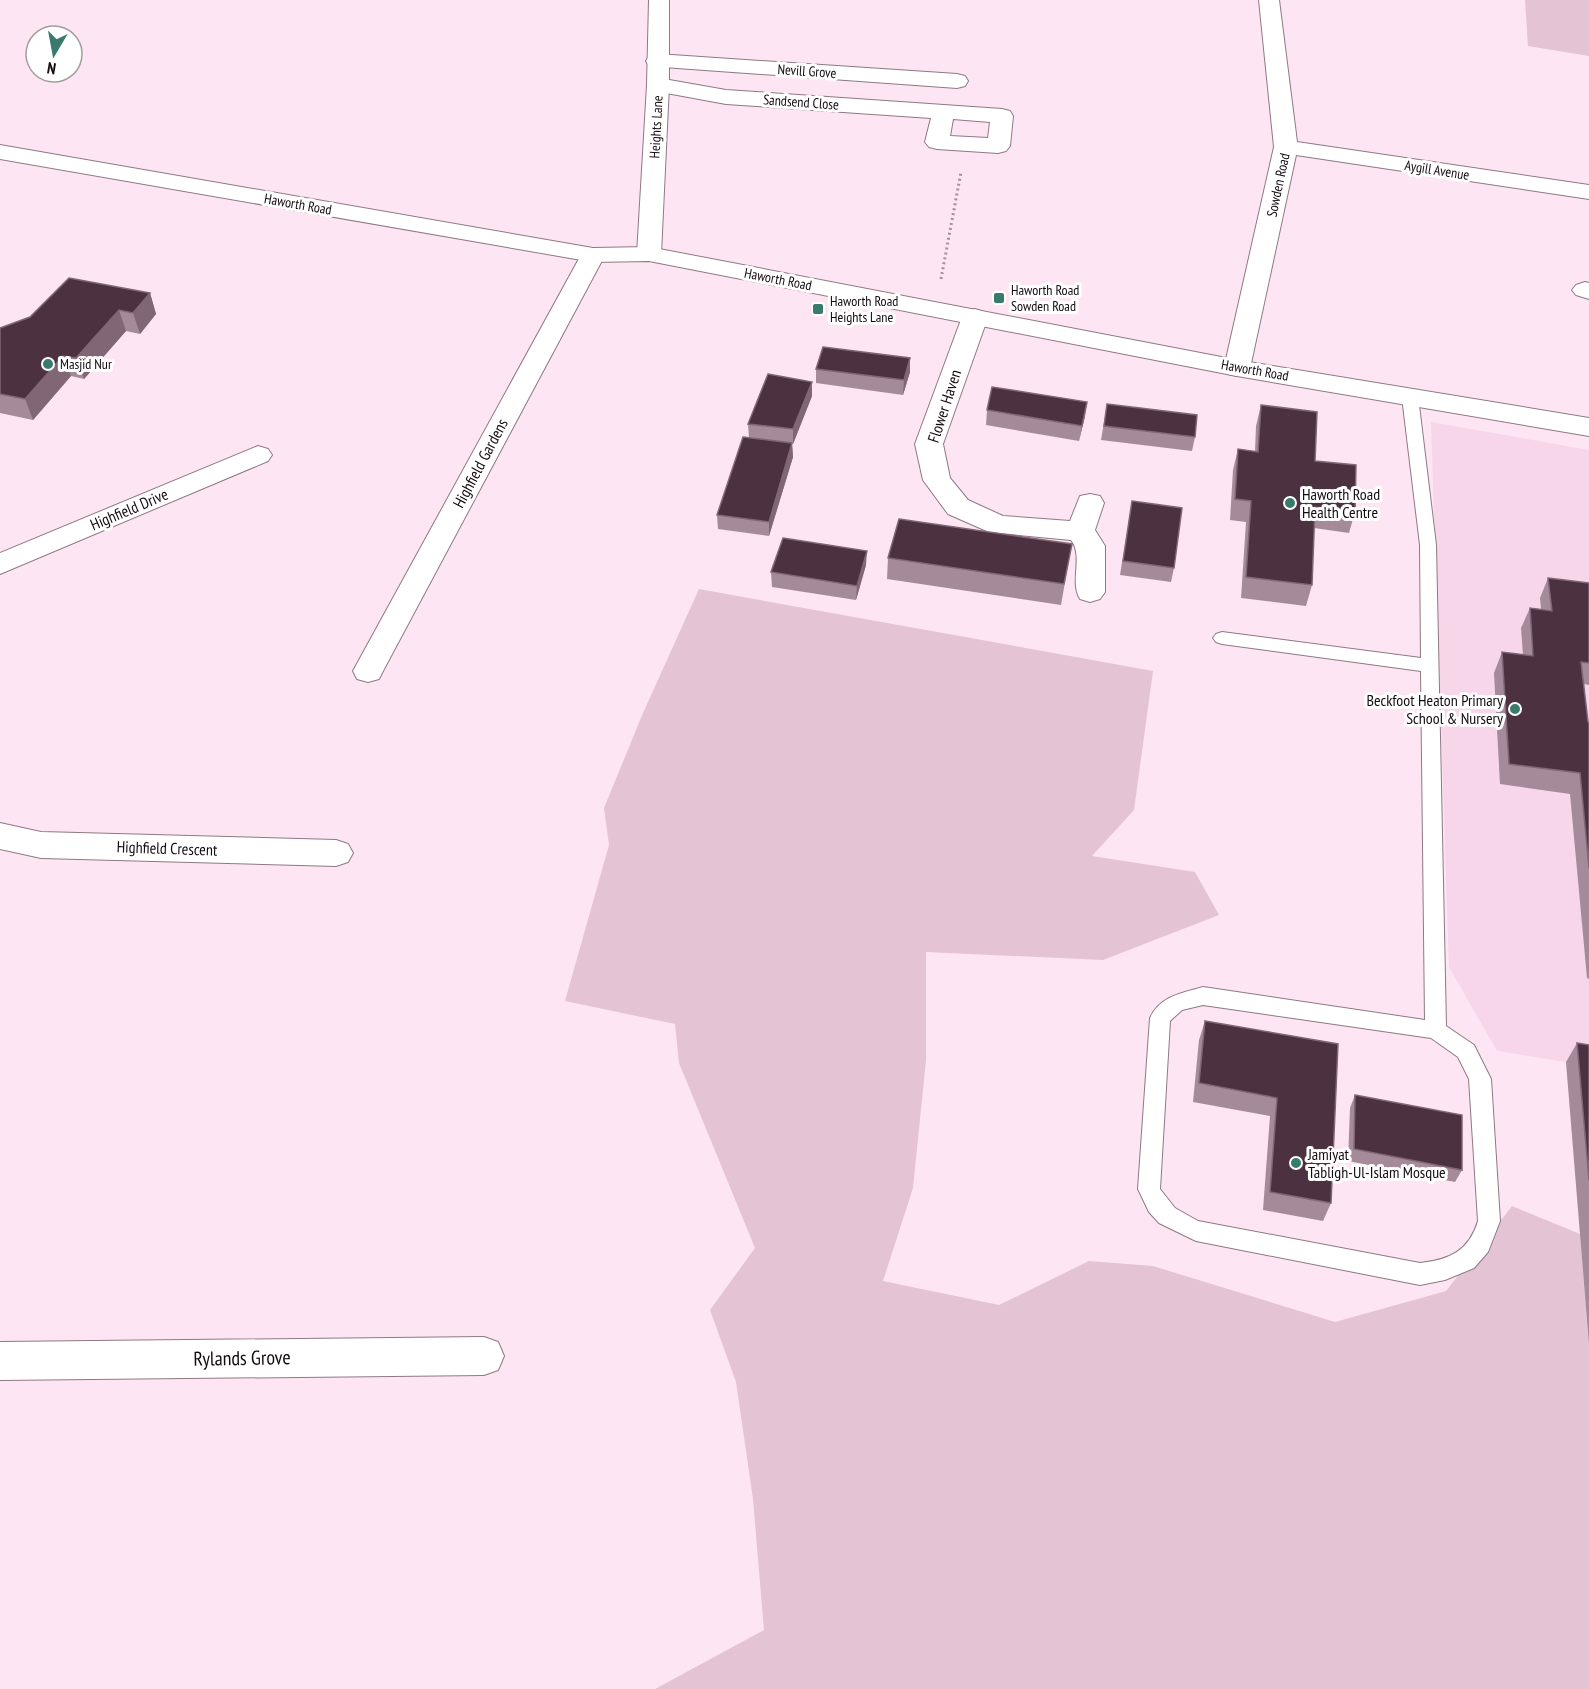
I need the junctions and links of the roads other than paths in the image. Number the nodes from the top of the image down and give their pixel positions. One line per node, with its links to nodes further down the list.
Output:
1 (659, 0): 3 (street, Heights Lane)
2 (1269, 0): 7 (street, Sowden Road)
3 (657, 61): 4 (street, Nevill Grove); 5 (street, Heights Lane)
4 (957, 81)
5 (658, 85): 6 (street, Sandsend Close); 10 (street, Heights Lane)
6 (944, 111): 6 (street, Sandsend Close)
7 (1286, 147): 9 (street, Aygill Avenue); 13 (street, Sowden Road)
8 (0, 152): 11 (street, Haworth Road)
9 (1589, 192)
10 (649, 254): 11 (street, Haworth Road); 12 (street, Haworth Road)
11 (592, 255): 23 (street, Highfield Gardens)
12 (975, 317): 13 (street, Haworth Road); 18 (street, Flower Haven)
13 (1237, 368): 14 (street, Haworth Road)
14 (1410, 397): 15 (street, Haworth Road); 22 (lane)
15 (1589, 427)
16 (258, 455): 19 (street, Highfield Drive)
17 (1090, 503): 18 (street)
18 (1080, 531): 20 (street)
19 (0, 564)
20 (1090, 592)
21 (1222, 638): 22 (lane)
22 (1430, 666): 26 (lane)
23 (368, 671)
24 (0, 836): 25 (street, Highfield Crescent)
25 (336, 854)
26 (1436, 1029): 26 (lane)
27 (484, 1356): 28 (street, Rylands Grove)
28 (0, 1361)

